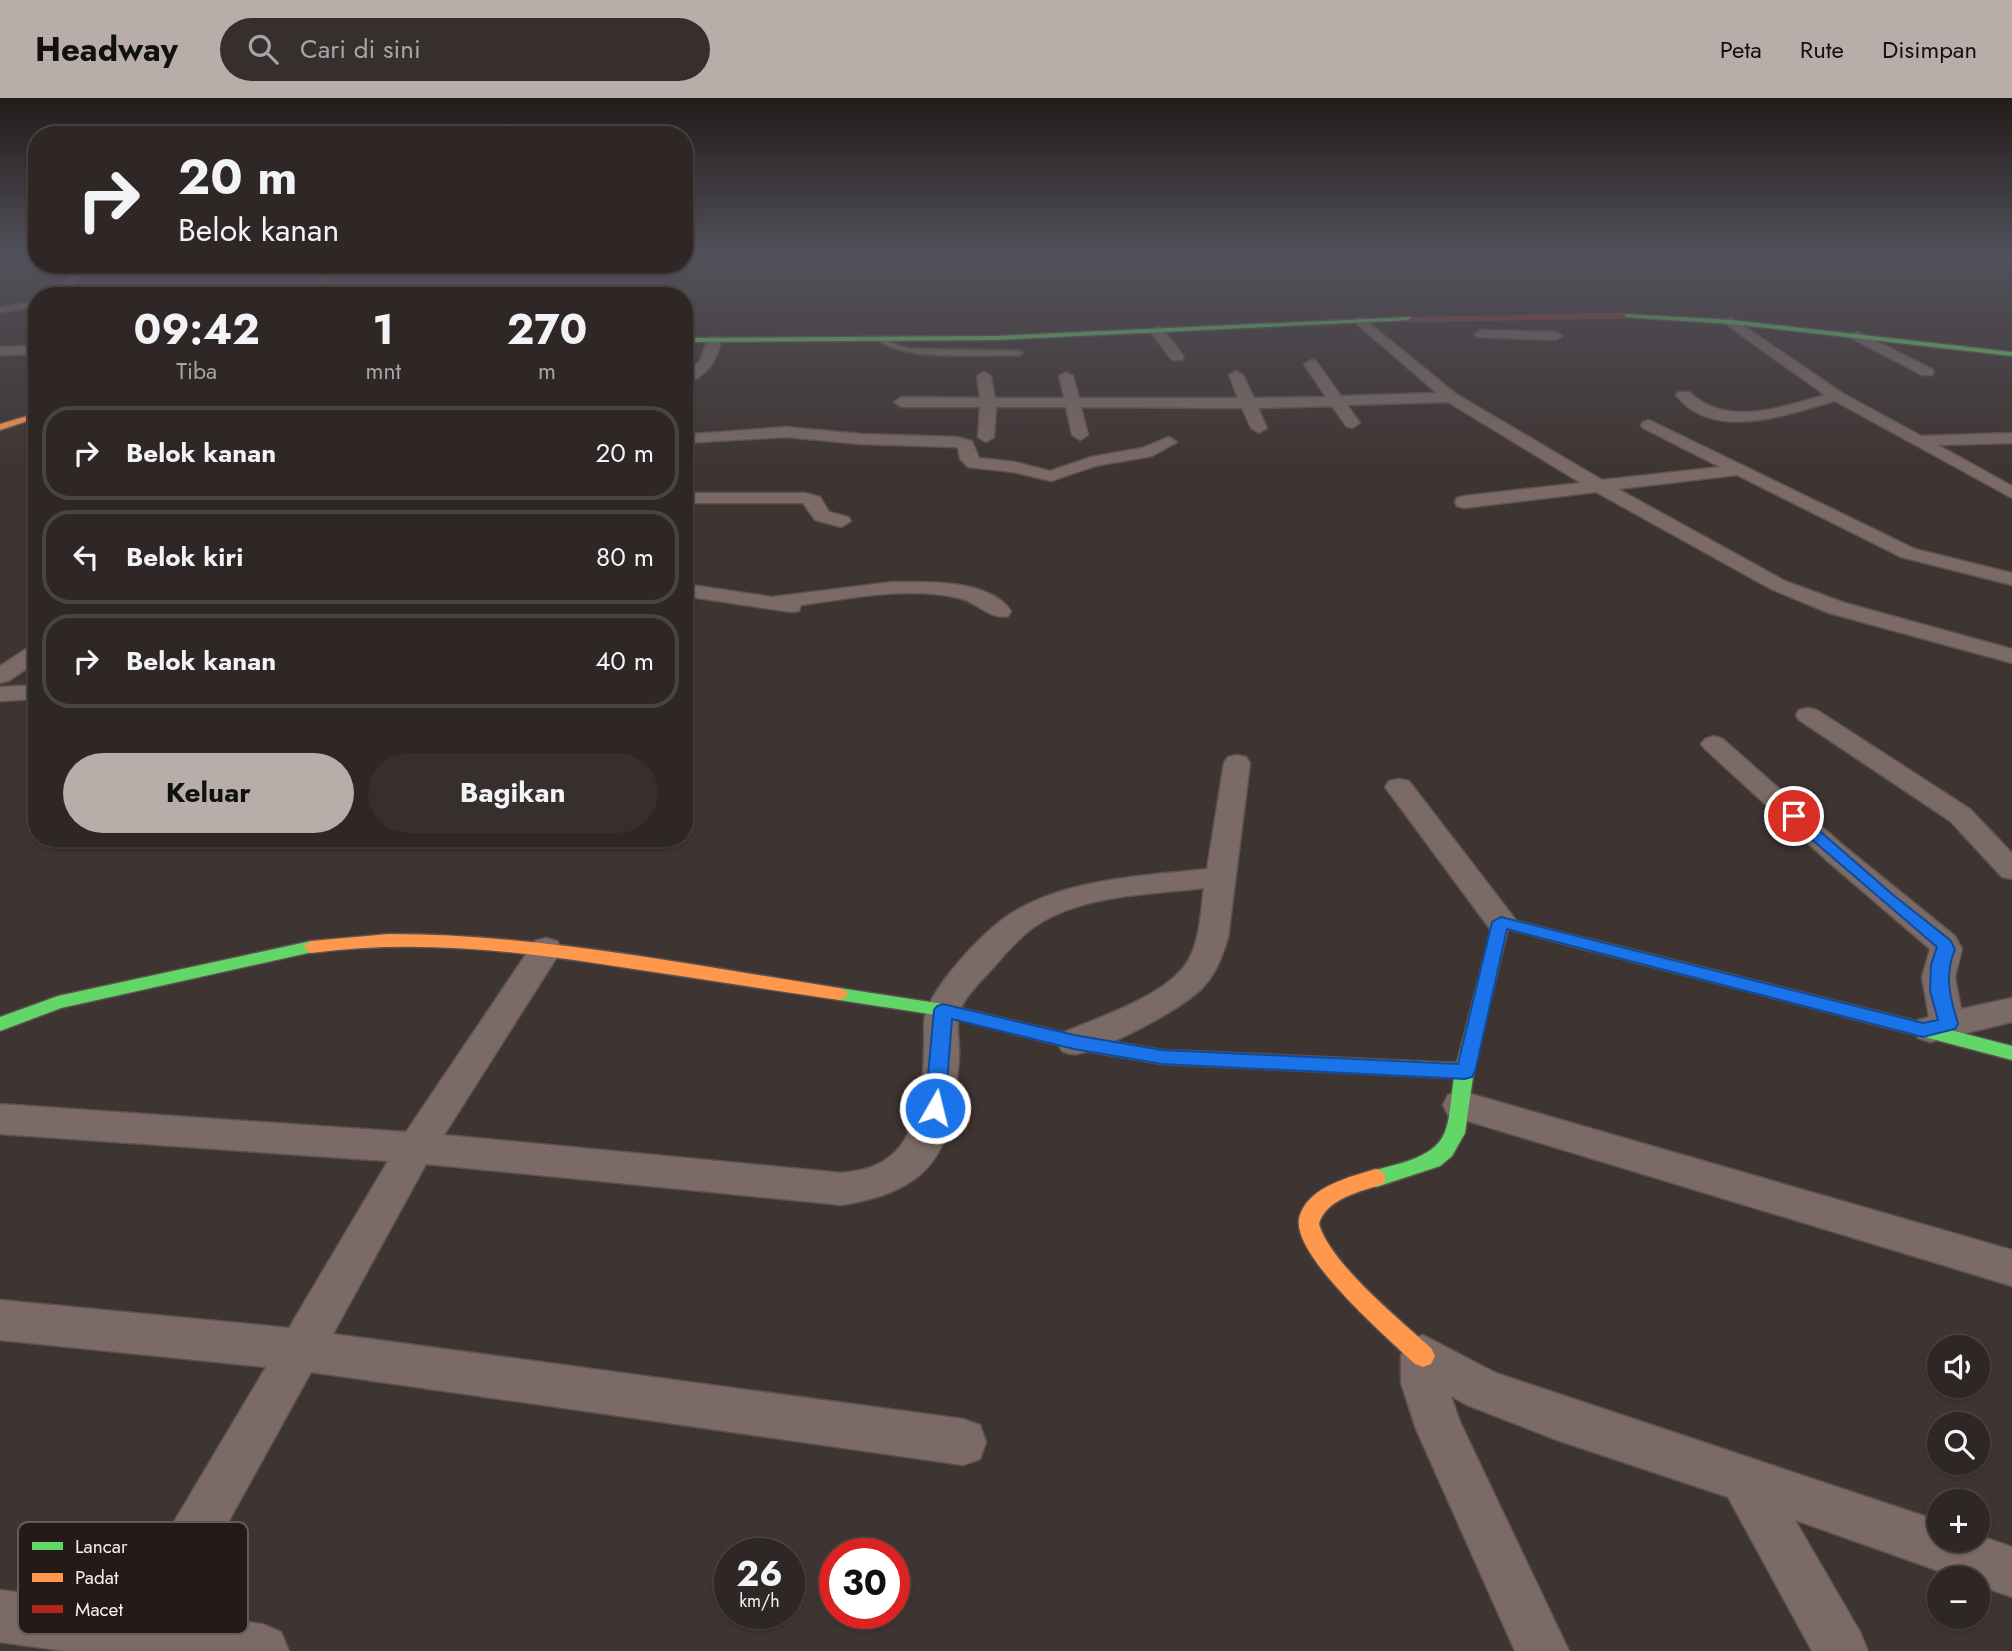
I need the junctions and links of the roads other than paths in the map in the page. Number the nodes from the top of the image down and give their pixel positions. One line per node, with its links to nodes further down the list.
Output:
1 (1215, 328): 6 (street)
2 (1371, 328): 29 (street)
3 (1507, 328): 8 (street)
4 (1741, 328): 28 (street)
5 (1790, 328): 10 (street)
6 (1157, 331): 11 (street); 19 (street)
7 (1482, 334): 8 (street)
8 (1511, 334): 9 (street)
9 (1555, 336)
10 (1858, 336): 18 (street); 22 (street)
11 (1008, 338): 13 (street); 17 (lane)
12 (693, 340): 14 (street)
13 (882, 340): 14 (street); 17 (lane)
14 (714, 341): 23 (street)
15 (28, 350): 16 (street)
16 (0, 351)
17 (1019, 353): 21 (lane)
18 (2012, 354)
19 (1177, 358)
20 (1311, 364): 32 (street)
21 (1023, 366)
22 (1927, 372)
23 (693, 374)
24 (984, 376): 31 (street)
25 (1066, 376): 33 (street)
26 (1236, 376): 34 (street)
27 (1684, 395): 28 (street)
28 (1837, 396): 45 (street)
29 (1451, 397): 32 (street); 47 (street)
30 (901, 402): 31 (street)
31 (988, 402): 33 (street); 42 (street)
32 (1339, 402): 34 (street); 37 (street)
33 (1072, 403): 36 (street); 41 (street)
34 (1250, 403): 36 (street); 40 (street)
35 (28, 418): 39 (street)
36 (1166, 419): 44 (street)
37 (1352, 423)
38 (1649, 425): 46 (street)
39 (0, 427)
40 (1259, 428)
41 (1080, 435)
42 (986, 437)
43 (2012, 438): 45 (street)
44 (693, 439)
45 (1917, 441): 48 (street)
46 (1736, 470): 47 (street); 52 (street)
47 (1599, 486): 50 (street); 57 (street)
48 (2012, 493)
49 (693, 498): 51 (street)
50 (1464, 502)
51 (841, 521)
52 (2012, 579)
53 (693, 591): 54 (street)
54 (772, 603): 55 (street); 56 (street)
55 (1000, 611)
56 (830, 612)
57 (2012, 656)
58 (28, 659): 59 (street)
59 (0, 676)
60 (28, 692): 61 (street)
61 (0, 694)
62 (1808, 715): 66 (street)
63 (1714, 744): 73 (street)
64 (1237, 763): 67 (street)
65 (1399, 787): 68 (street)
66 (2012, 870)
67 (1221, 877): 70 (street); 74 (street)
68 (1501, 922): 73 (street); 76 (street)
69 (546, 949): 70 (street); 72 (street); 78 (street)
70 (943, 1010): 74 (street); 78 (street)
71 (2012, 1010): 73 (street)
72 (0, 1024)
73 (1936, 1027): 75 (street)
74 (1074, 1042): 76 (street)
75 (2012, 1053)
76 (1463, 1088): 79 (street); 82 (street)
77 (0, 1119): 78 (street)
78 (416, 1148): 81 (street)
79 (2012, 1268)
80 (0, 1320): 81 (street)
81 (300, 1350): 83 (street); 85 (street)
82 (1423, 1356): 84 (street); 92 (street)
83 (963, 1442)
84 (1744, 1478): 86 (street); 93 (street)
85 (202, 1522)
86 (2012, 1572)
87 (0, 1616): 88 (street)
88 (18, 1620)
89 (92, 1634): 90 (street)
90 (133, 1642): 91 (street)
91 (262, 1651)
92 (1542, 1651)
93 (1841, 1651)

